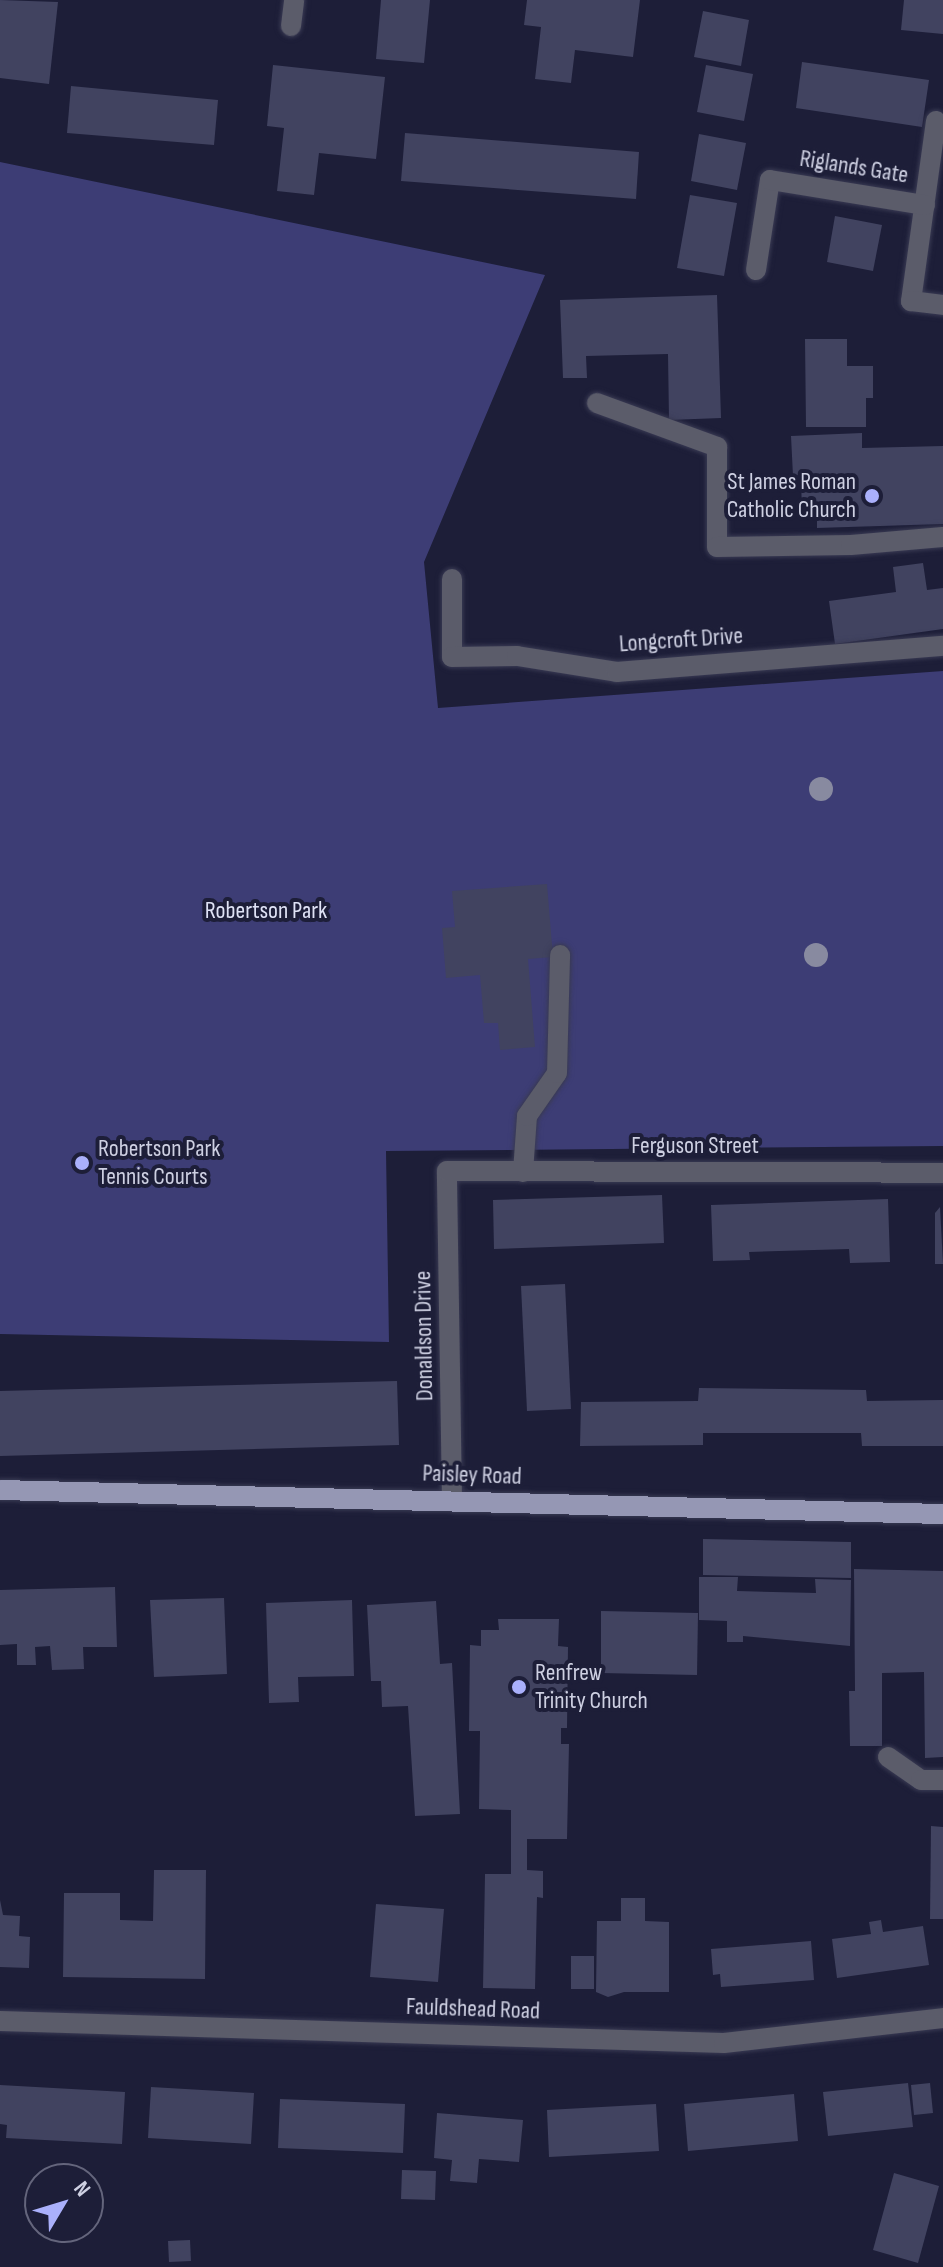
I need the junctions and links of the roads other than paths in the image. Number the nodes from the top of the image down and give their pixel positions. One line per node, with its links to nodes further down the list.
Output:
1 (294, 0): 2 (street)
2 (291, 26)
3 (936, 121): 4 (street, Riglands Gate)
4 (925, 205): 5 (street, Riglands Gate); 6 (street, Riglands Gate)
5 (756, 270)
6 (943, 305)
7 (597, 403): 8 (street)
8 (943, 537)
9 (452, 579): 10 (street, Longcroft Drive)
10 (943, 646)
11 (560, 955): 13 (street)
12 (447, 1171): 13 (street, Ferguson Street); 16 (street, Donaldson Drive)
13 (523, 1172): 14 (street, Ferguson Street)
14 (943, 1173)
15 (0, 1490): 16 (main road, Paisley Road)
16 (452, 1499): 17 (main road, Paisley Road)
17 (943, 1514)
18 (888, 1757): 19 (street)
19 (943, 1780)
20 (943, 2018): 21 (street, Fauldshead Road)
21 (0, 2021)

